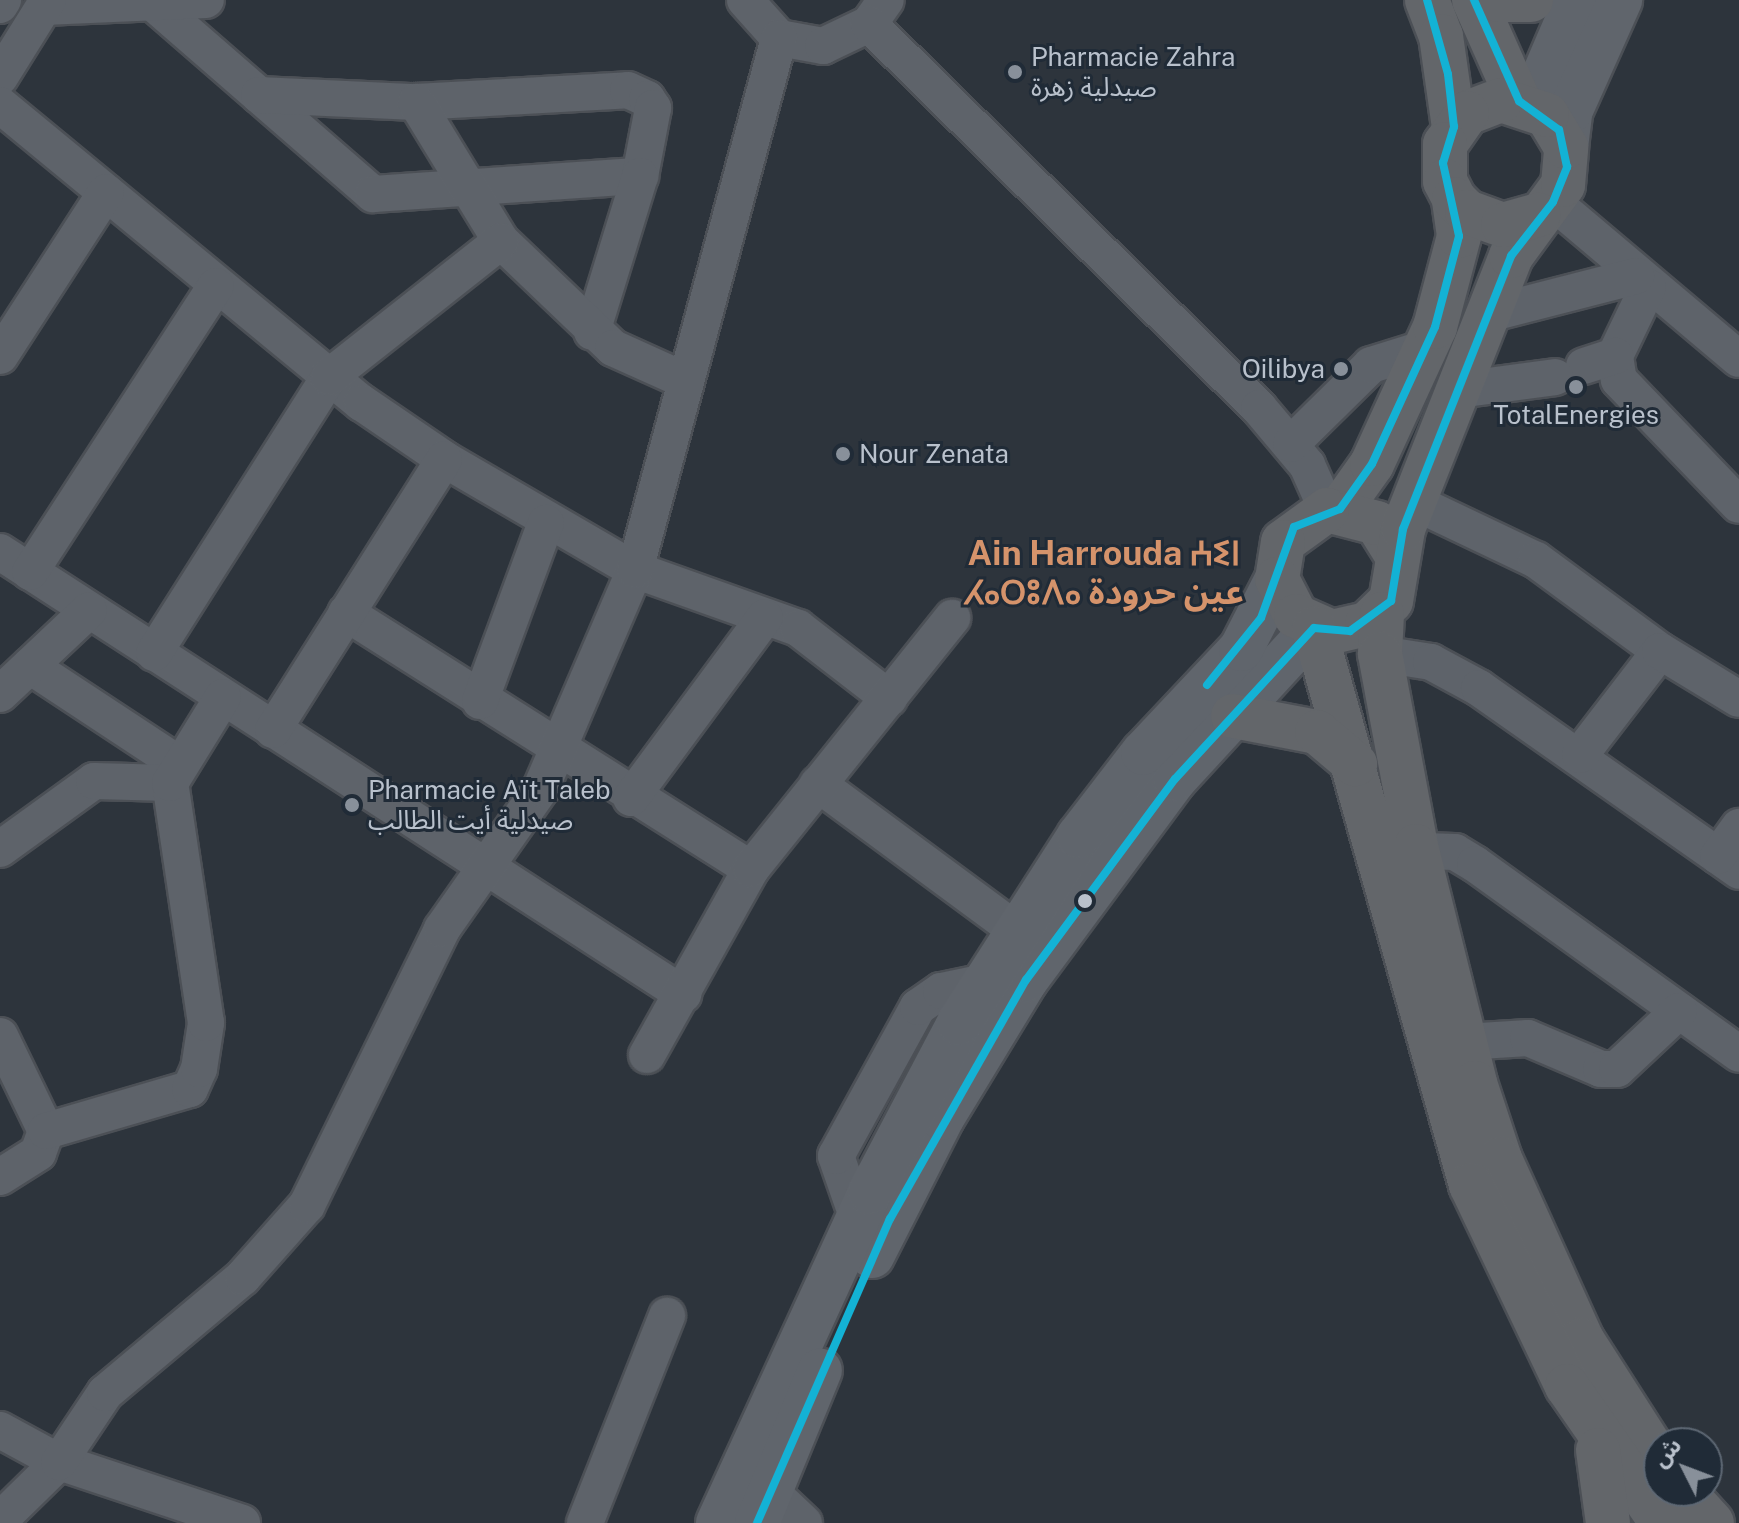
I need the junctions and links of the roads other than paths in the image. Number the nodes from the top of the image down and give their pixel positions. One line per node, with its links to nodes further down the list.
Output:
1 (206, 0): 9 (street)
2 (745, 0): 12 (street)
3 (1427, 0): 18 (highway)
4 (1474, 0): 16 (highway)
5 (1498, 0): 6 (highway)
6 (1531, 0)
7 (1576, 0): 16 (main road)
8 (1620, 0): 19 (main road)
9 (152, 2): 10 (street); 14 (street)
10 (46, 4): 13 (street)
11 (878, 12): 12 (street); 37 (street)
12 (779, 38): 35 (street)
13 (0, 77)
14 (259, 95): 15 (street); 21 (street)
15 (416, 102): 20 (street); 21 (street)
16 (1525, 103): 18 (highway); 19 (highway)
17 (0, 105): 22 (street)
18 (1454, 127): 23 (highway)
19 (1566, 147): 24 (highway)
20 (640, 176): 21 (street); 29 (street)
21 (467, 186): 25 (street)
22 (106, 192): 27 (street); 31 (street)
23 (1454, 199): 24 (highway); 30 (highway)
24 (1546, 208): 26 (street); 28 (highway)
25 (501, 241): 29 (street); 34 (street)
26 (1642, 282): 28 (street); 32 (street); 33 (street)
27 (216, 286): 34 (street); 46 (street)
28 (1488, 314): 36 (highway)
29 (592, 332): 35 (street)
30 (1426, 348): 37 (street); 41 (highway)
31 (0, 356)
32 (1739, 359)
33 (1585, 366): 36 (street); 40 (street)
34 (329, 377): 38 (street); 55 (street)
35 (686, 381): 45 (street)
36 (1458, 390): 39 (highway)
37 (1291, 444): 41 (street)
38 (444, 459): 42 (street); 49 (street)
39 (1414, 502): 44 (highway); 54 (street)
40 (1739, 505)
41 (1333, 509): 44 (highway); 47 (highway)
42 (546, 523): 45 (street); 61 (street)
43 (0, 552): 46 (street)
44 (1398, 557): 53 (highway)
45 (635, 570): 50 (street); 64 (street)
46 (30, 572): 48 (street)
47 (1277, 579): 52 (highway); 75 (main road)
48 (89, 610): 55 (street); 56 (street)
49 (346, 613): 61 (street); 63 (street)
50 (765, 617): 59 (street); 69 (street)
51 (952, 618): 59 (street)
52 (1314, 628): 53 (highway); 62 (main road); 66 (highway)
53 (1381, 634): 65 (street); 71 (highway)
54 (1660, 651): 60 (street); 65 (street)
55 (154, 653): 58 (street)
56 (30, 666): 57 (street); 67 (street)
57 (0, 694)
58 (223, 697): 63 (street); 67 (street)
59 (889, 698): 68 (street)
60 (1739, 699)
61 (480, 701): 64 (street)
62 (1233, 716): 66 (highway); 89 (main road)
63 (273, 730): 74 (street)
64 (557, 752): 69 (street); 74 (street)
65 (1580, 755): 72 (street)
66 (1355, 764): 71 (highway)
67 (174, 773): 70 (street); 82 (street)
68 (818, 784): 73 (street); 75 (street)
69 (631, 798): 73 (street)
70 (0, 849)
71 (1396, 850): 77 (street); 79 (highway); 86 (highway)
72 (1732, 851)
73 (751, 869): 76 (street)
74 (484, 871): 76 (street); 88 (street)
75 (1016, 930): 94 (main road)
76 (683, 994): 81 (street)
77 (1679, 1011): 79 (street); 80 (street)
78 (0, 1036): 82 (street)
79 (1464, 1042): 87 (highway)
80 (1739, 1054)
81 (647, 1055)
82 (46, 1131): 83 (street)
83 (0, 1177)
84 (667, 1316): 93 (street)
85 (0, 1430): 88 (street)
86 (1594, 1432): 96 (highway); 97 (highway)
87 (1643, 1439)
88 (59, 1462): 91 (street); 92 (street)
89 (763, 1506): 95 (street)
90 (1698, 1507): 98 (highway)
91 (0, 1520)
92 (242, 1523)
93 (585, 1523)
94 (718, 1523)
95 (804, 1523)
96 (1608, 1523)
97 (1662, 1523)
98 (1712, 1523)

